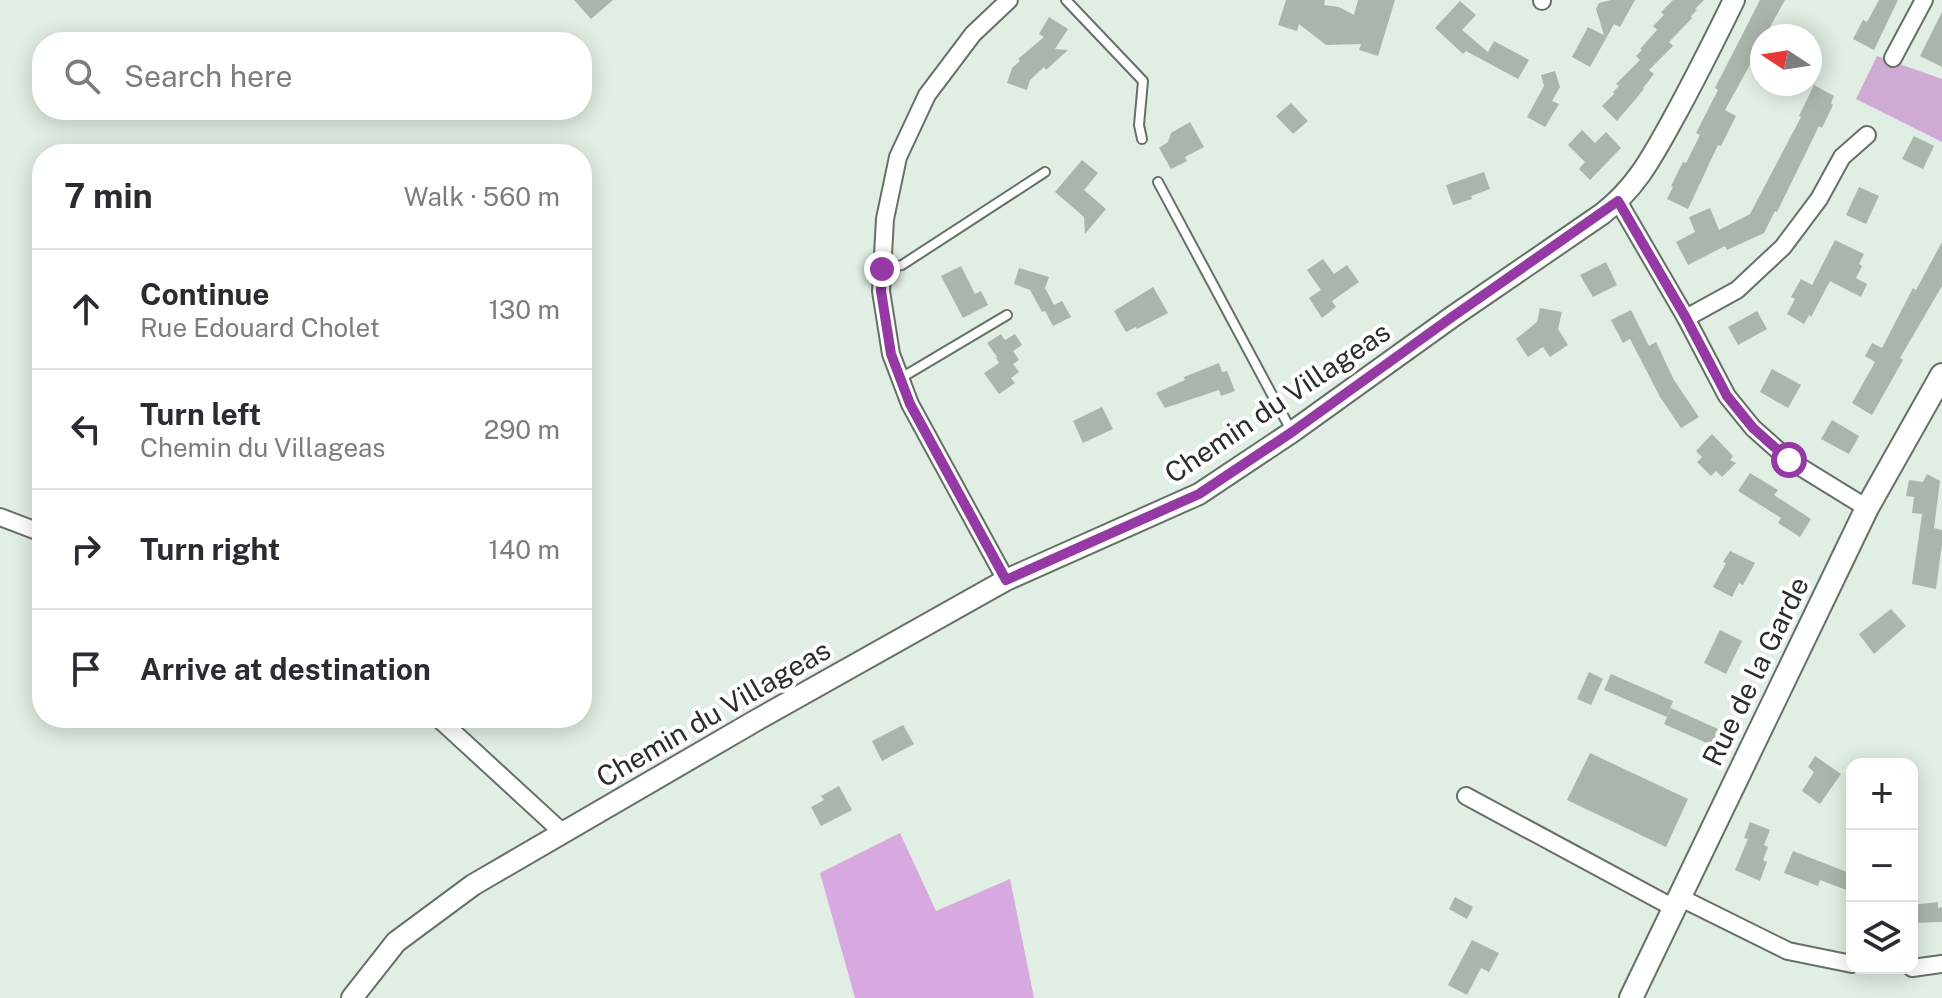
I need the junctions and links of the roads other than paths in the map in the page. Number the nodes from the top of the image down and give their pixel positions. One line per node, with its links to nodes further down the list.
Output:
1 (1009, 0): 11 (street)
2 (1066, 0): 7 (lane)
3 (1734, 0): 10 (street, Chemin du Villageas)
4 (1924, 0): 5 (street)
5 (1893, 58)
6 (1867, 135): 13 (street)
7 (1142, 139)
8 (1045, 172): 11 (lane)
9 (1158, 182): 16 (lane)
10 (1618, 201): 13 (street); 16 (street, Chemin du Villageas)
11 (882, 269): 15 (street)
12 (1007, 315): 15 (lane)
13 (1686, 318): 17 (street)
14 (1942, 375): 17 (main road, Rue de la Garde)
15 (900, 378): 20 (street)
16 (1292, 432): 20 (street, Chemin du Villageas)
17 (1867, 508): 24 (main road, Rue de la Garde)
18 (0, 517): 19 (street)
19 (32, 529)
20 (1006, 580): 23 (street, Chemin du Villageas)
21 (449, 728): 23 (street)
22 (1466, 796): 24 (street)
23 (562, 832): 28 (street, Chemin du Villageas)
24 (1676, 902): 25 (street); 29 (main road, Rue de la Garde)
25 (1846, 963)
26 (1942, 964): 27 (street)
27 (1918, 967)
28 (352, 998)
29 (1631, 998)

